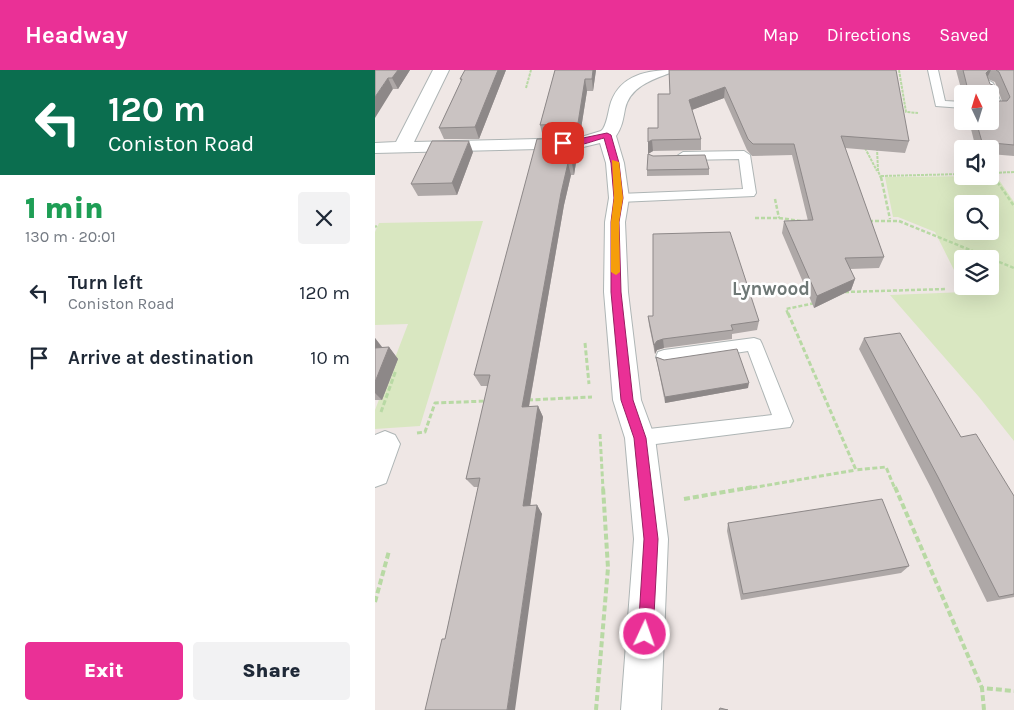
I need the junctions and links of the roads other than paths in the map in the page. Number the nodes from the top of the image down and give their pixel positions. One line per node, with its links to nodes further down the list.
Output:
1 (441, 70): 6 (street)
2 (665, 70): 5 (street)
3 (933, 70): 4 (lane)
4 (954, 105)
5 (607, 135): 6 (street); 9 (street)
6 (402, 147): 7 (street)
7 (375, 148)
8 (671, 157): 9 (lane)
9 (619, 198): 12 (street)
10 (665, 357): 12 (lane)
11 (382, 430): 13 (street)
12 (640, 438): 14 (street)
13 (375, 473)
14 (641, 710)

